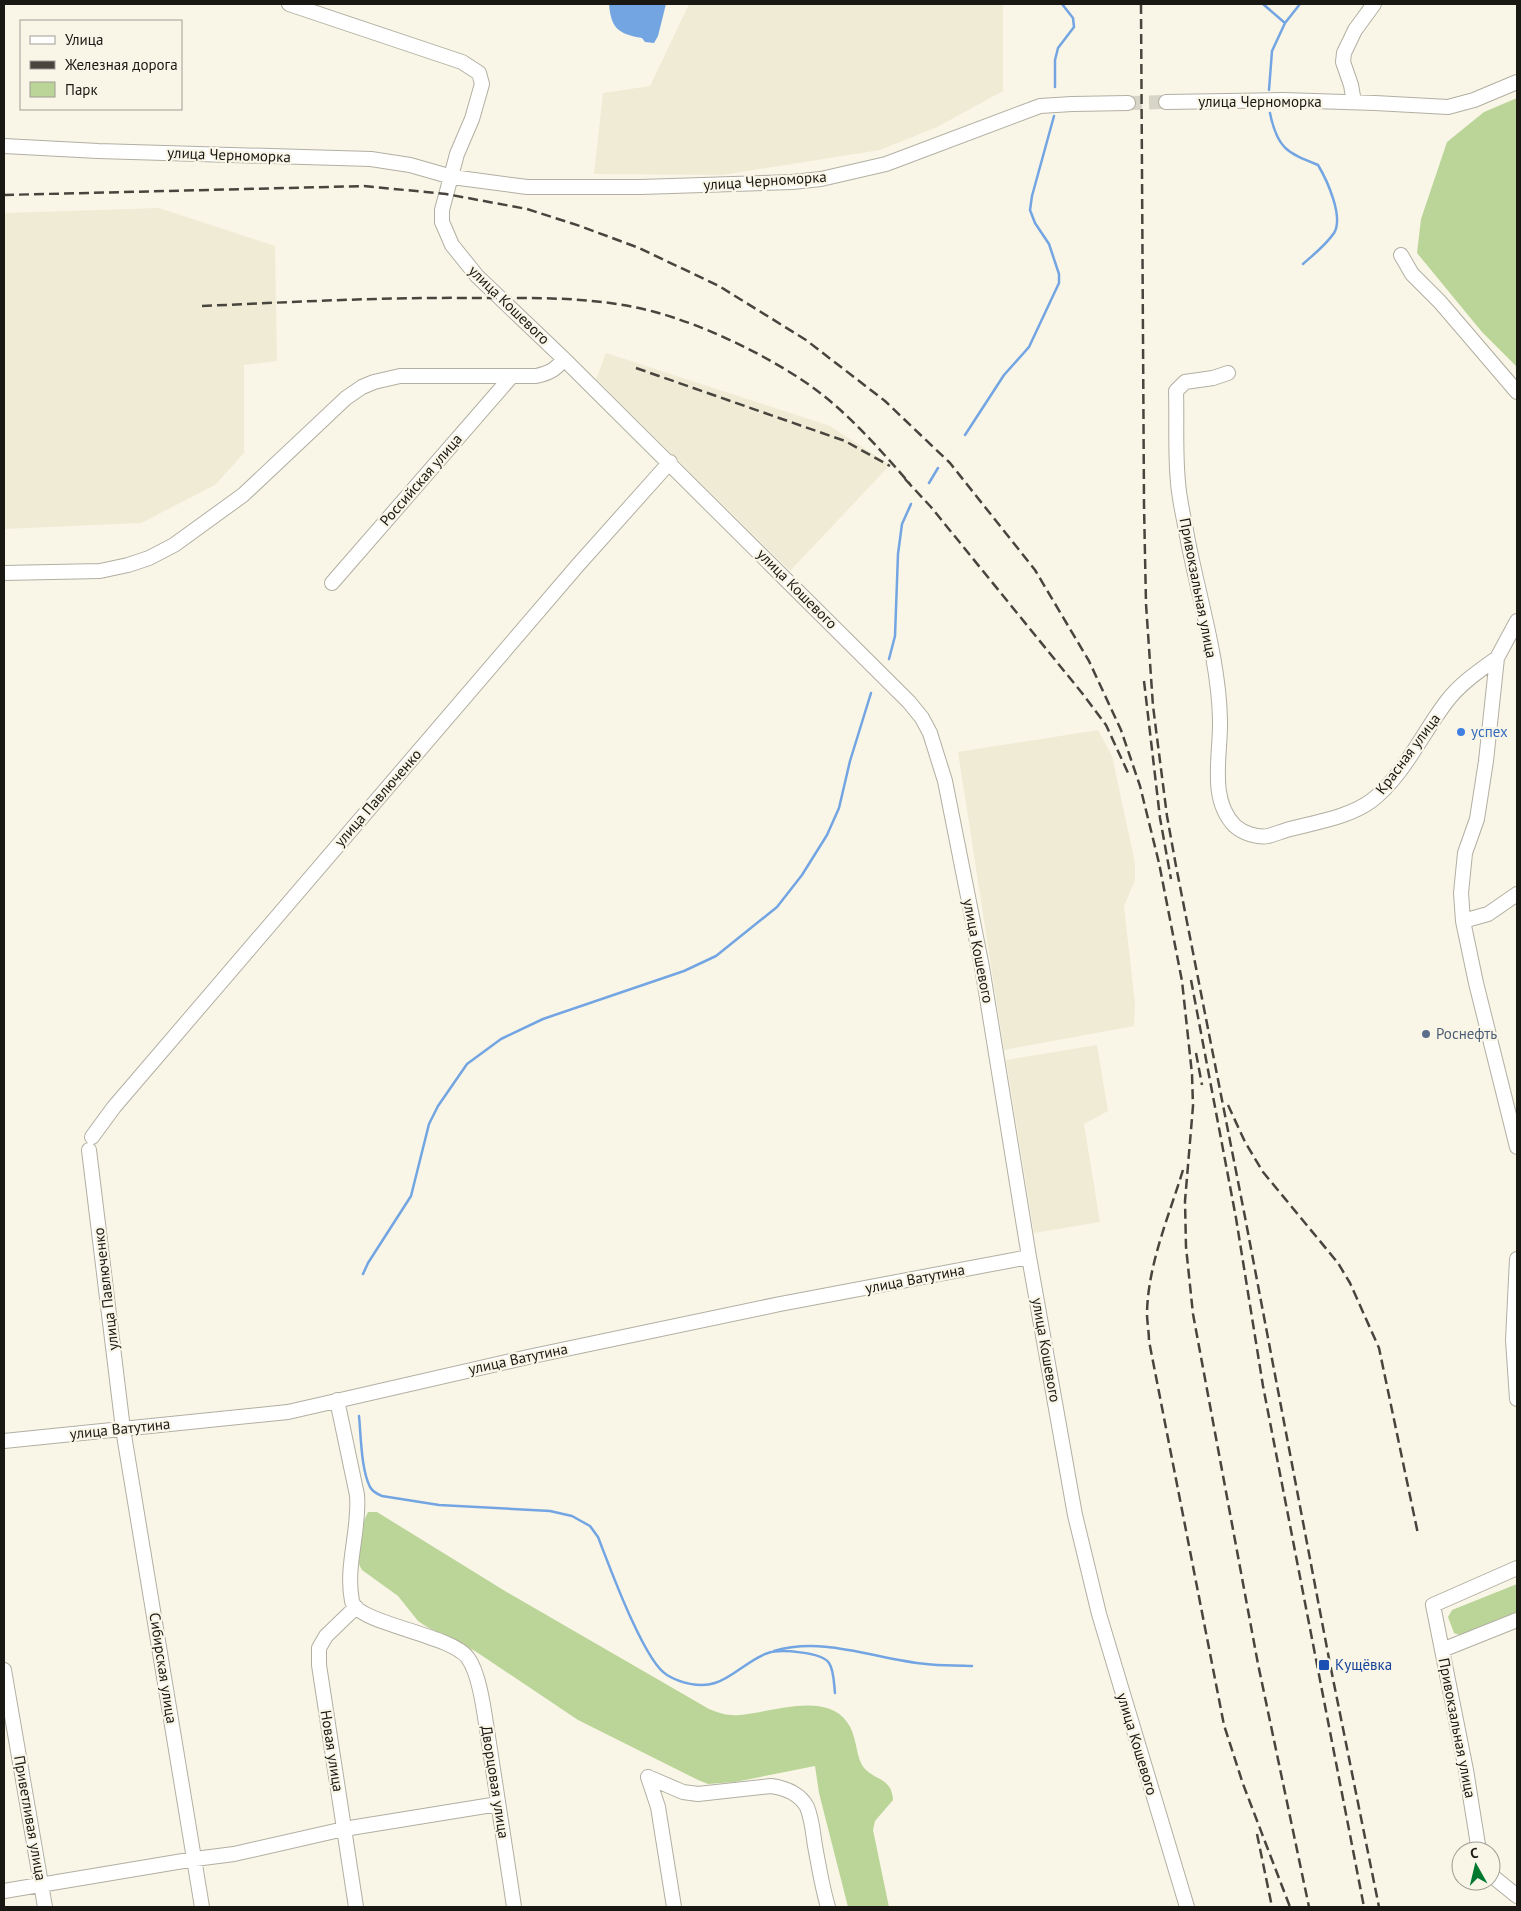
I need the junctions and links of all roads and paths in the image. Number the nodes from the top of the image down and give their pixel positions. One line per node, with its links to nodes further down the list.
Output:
1 (289, 4): 8 (street)
2 (1374, 4): 5 (street)
3 (1517, 82): 5 (street, улица Черноморка)
4 (1166, 102): 5 (street, улица Черноморка)
5 (1354, 102)
6 (1128, 103): 8 (street, улица Черноморка)
7 (4, 146): 8 (street, улица Черноморка)
8 (452, 177): 10 (street, улица Кошевого)
9 (1401, 255): 13 (street)
10 (564, 358): 12 (street); 14 (street, улица Кошевого)
11 (1228, 373): 19 (street, Привокзальная улица)
12 (511, 377): 15 (street); 16 (street, Российская улица)
13 (1517, 392)
14 (670, 462): 23 (street, улица Кошевого); 28 (street, улица Павлюченко)
15 (4, 572)
16 (332, 583)
17 (1517, 621): 18 (street, Красная улица)
18 (1497, 658): 19 (street, Красная улица); 21 (street, Красная улица)
19 (1245, 833)
20 (1517, 894): 21 (street)
21 (1463, 921): 22 (street, Красная улица)
22 (1517, 1147)
23 (1029, 1257): 27 (street, улица Ватутина); 49 (street, улица Кошевого)
24 (1517, 1260): 25 (street)
25 (1515, 1336): 26 (street)
26 (1517, 1399)
27 (338, 1400): 28 (street, улица Ватутина); 31 (street)
28 (123, 1429): 29 (street, улица Ватутина); 38 (street, Сибирская улица)
29 (4, 1441)
30 (1517, 1568): 33 (street, Привокзальная улица)
31 (356, 1607): 35 (street, Дворцовая улица); 36 (street, Новая улица)
32 (1517, 1620): 33 (street)
33 (1442, 1650): 37 (street, Привокзальная улица)
34 (4, 1670): 40 (street, Приветливая улица)
35 (498, 1804): 36 (street); 46 (street, Дворцовая улица)
36 (344, 1829): 38 (street); 45 (street, Новая улица)
37 (1477, 1841)
38 (195, 1859): 40 (street); 44 (street, Сибирская улица)
39 (1501, 1883): 42 (street)
40 (41, 1884): 41 (street); 43 (street, Приветливая улица)
41 (4, 1891)
42 (1517, 1896)
43 (45, 1907)
44 (202, 1907)
45 (356, 1907)
46 (514, 1907)
47 (674, 1907): 48 (street)
48 (828, 1907)
49 (1187, 1907)

